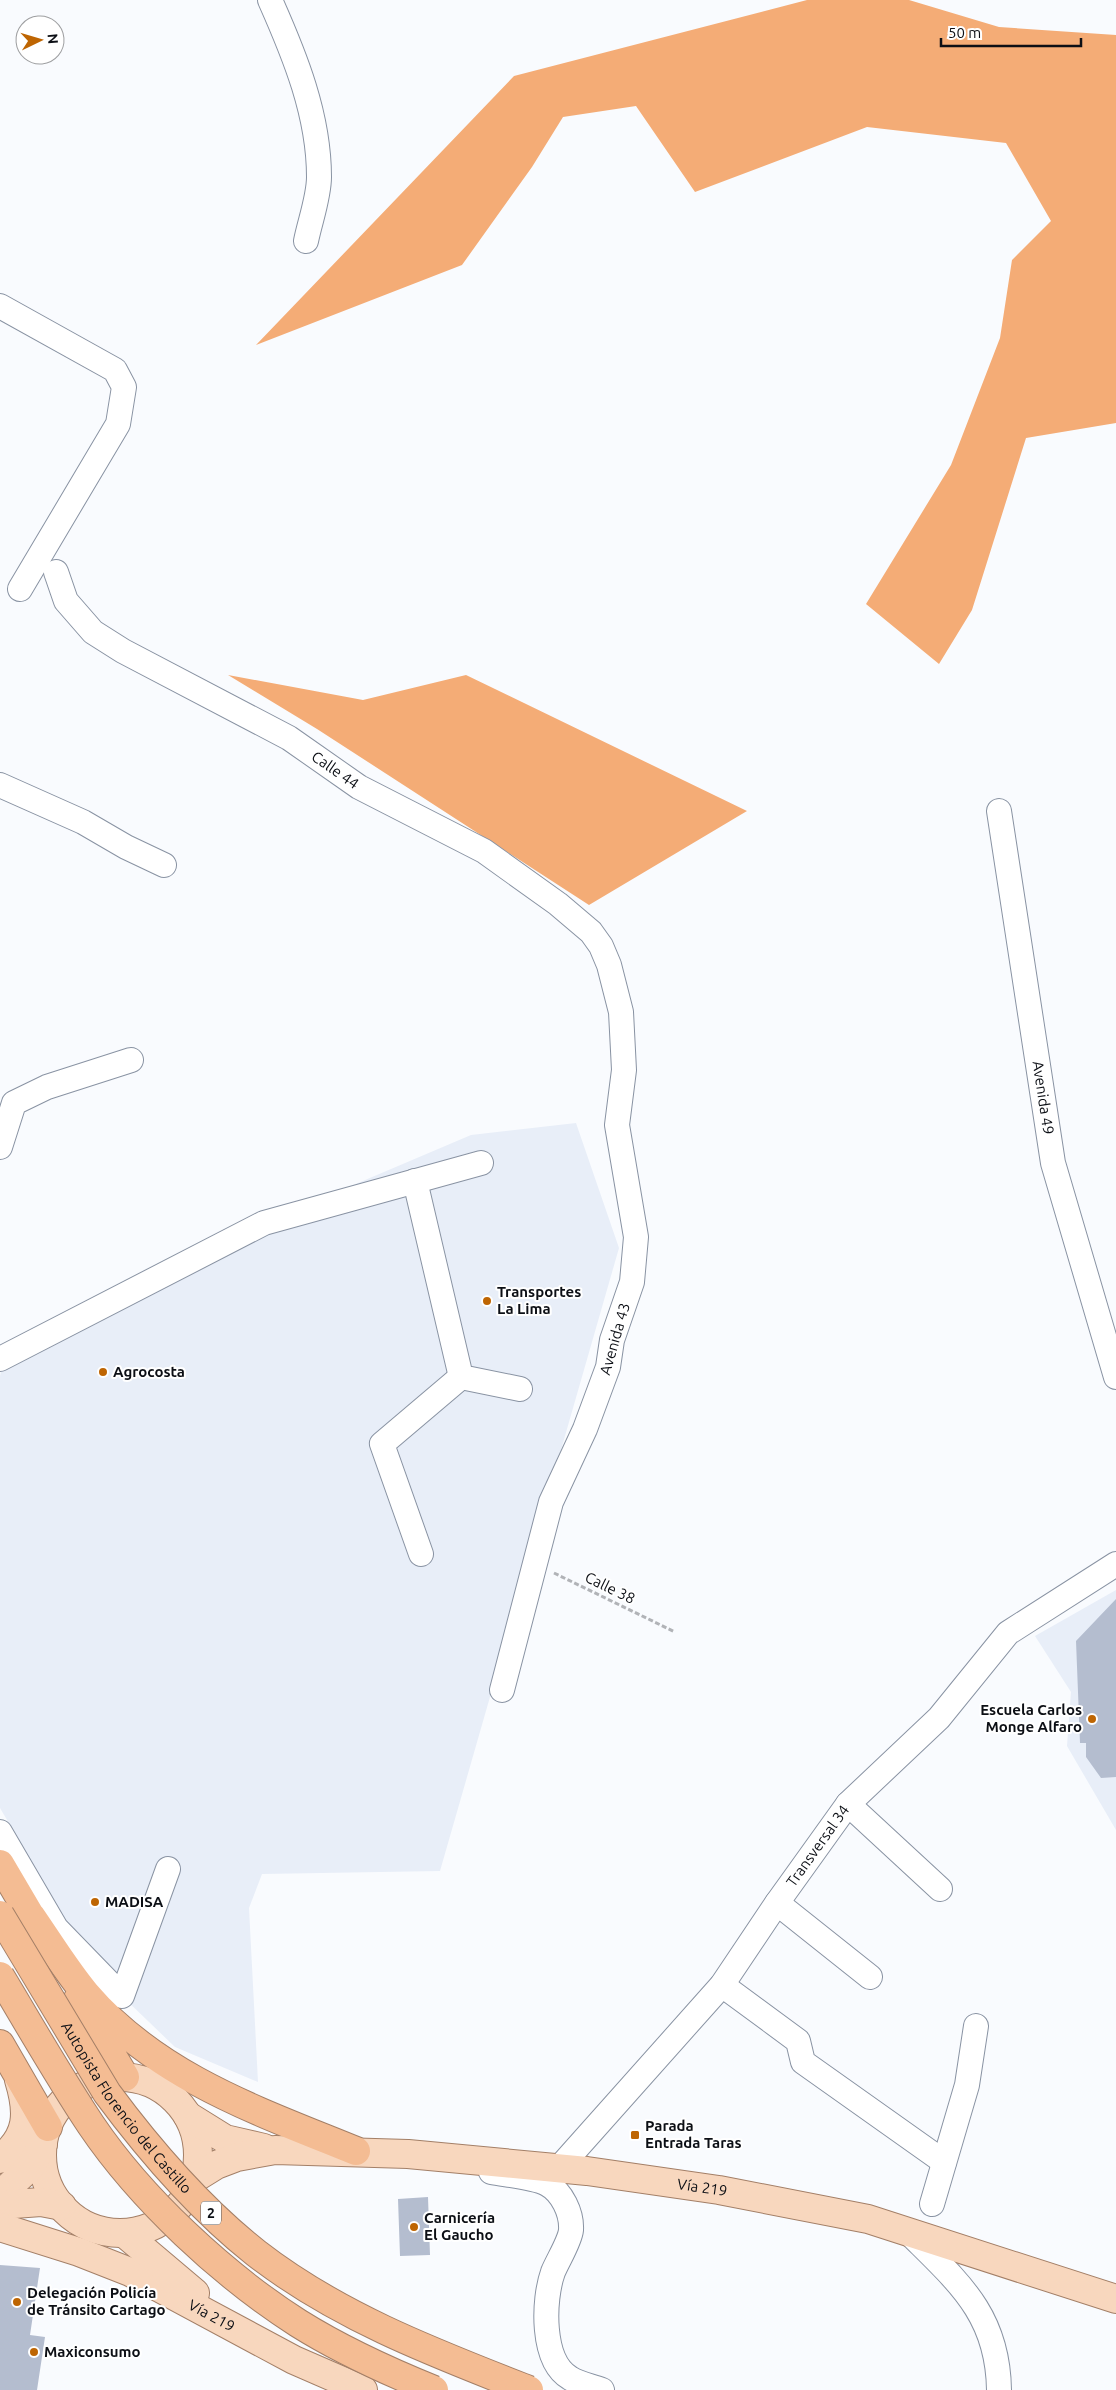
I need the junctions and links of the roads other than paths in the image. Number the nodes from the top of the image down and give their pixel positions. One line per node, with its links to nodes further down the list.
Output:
1 (270, 0): 2 (street)
2 (306, 241)
3 (0, 306): 5 (street)
4 (56, 572): 9 (street, Calle 44)
5 (20, 589)
6 (0, 785): 8 (street)
7 (999, 811): 16 (street, Avenida 49)
8 (164, 865)
9 (612, 976): 20 (street, Avenida 43)
10 (131, 1060): 11 (street)
11 (0, 1147)
12 (481, 1163): 13 (street)
13 (415, 1181): 14 (street); 15 (street)
14 (0, 1359)
15 (461, 1377): 17 (street); 18 (street)
16 (1116, 1377)
17 (520, 1389)
18 (421, 1554)
19 (1116, 1564): 21 (street, Transversal 34)
20 (502, 1690)
21 (848, 1804): 25 (street); 26 (street, Transversal 34)
22 (0, 1832): 24 (street)
23 (0, 1864): 28 (highway)
24 (168, 1869)
25 (940, 1889)
26 (777, 1903): 30 (street); 31 (street, Transversal 34)
27 (0, 1915): 56 (highway, Autopista Florencio del Castillo / 2, bridge)
28 (31, 1916): 35 (highway); 39 (highway)
29 (0, 1976): 55 (highway, Autopista Florencio del Castillo / 2, bridge)
30 (870, 1977)
31 (722, 1985): 42 (street); 43 (street, Transversal 34)
32 (976, 2026): 42 (street)
33 (0, 2044): 34 (highway)
34 (16, 2072): 37 (highway); 41 (main road)
35 (125, 2077): 36 (main road); 37 (main road)
36 (188, 2116): 38 (main road, Vía 219); 44 (main road)
37 (45, 2136): 45 (main road); 48 (main road)
38 (275, 2150): 39 (main road, Vía 219); 44 (main road, Vía 219)
39 (356, 2151): 40 (main road, Vía 219)
40 (408, 2154): 43 (main road, Vía 219); 57 (street)
41 (0, 2159)
42 (944, 2162): 46 (street)
43 (559, 2168): 50 (main road, Vía 219)
44 (194, 2178): 51 (main road)
45 (0, 2195)
46 (932, 2204)
47 (0, 2205): 48 (main road)
48 (62, 2206): 51 (main road)
49 (0, 2227): 53 (main road, Vía 219)
50 (908, 2232): 52 (main road, Vía 219); 58 (street)
51 (124, 2233): 53 (main road)
52 (1116, 2299)
53 (237, 2329): 54 (main road, Vía 219)
54 (363, 2390)
55 (434, 2390)
56 (529, 2390)
57 (602, 2390)
58 (999, 2390)

